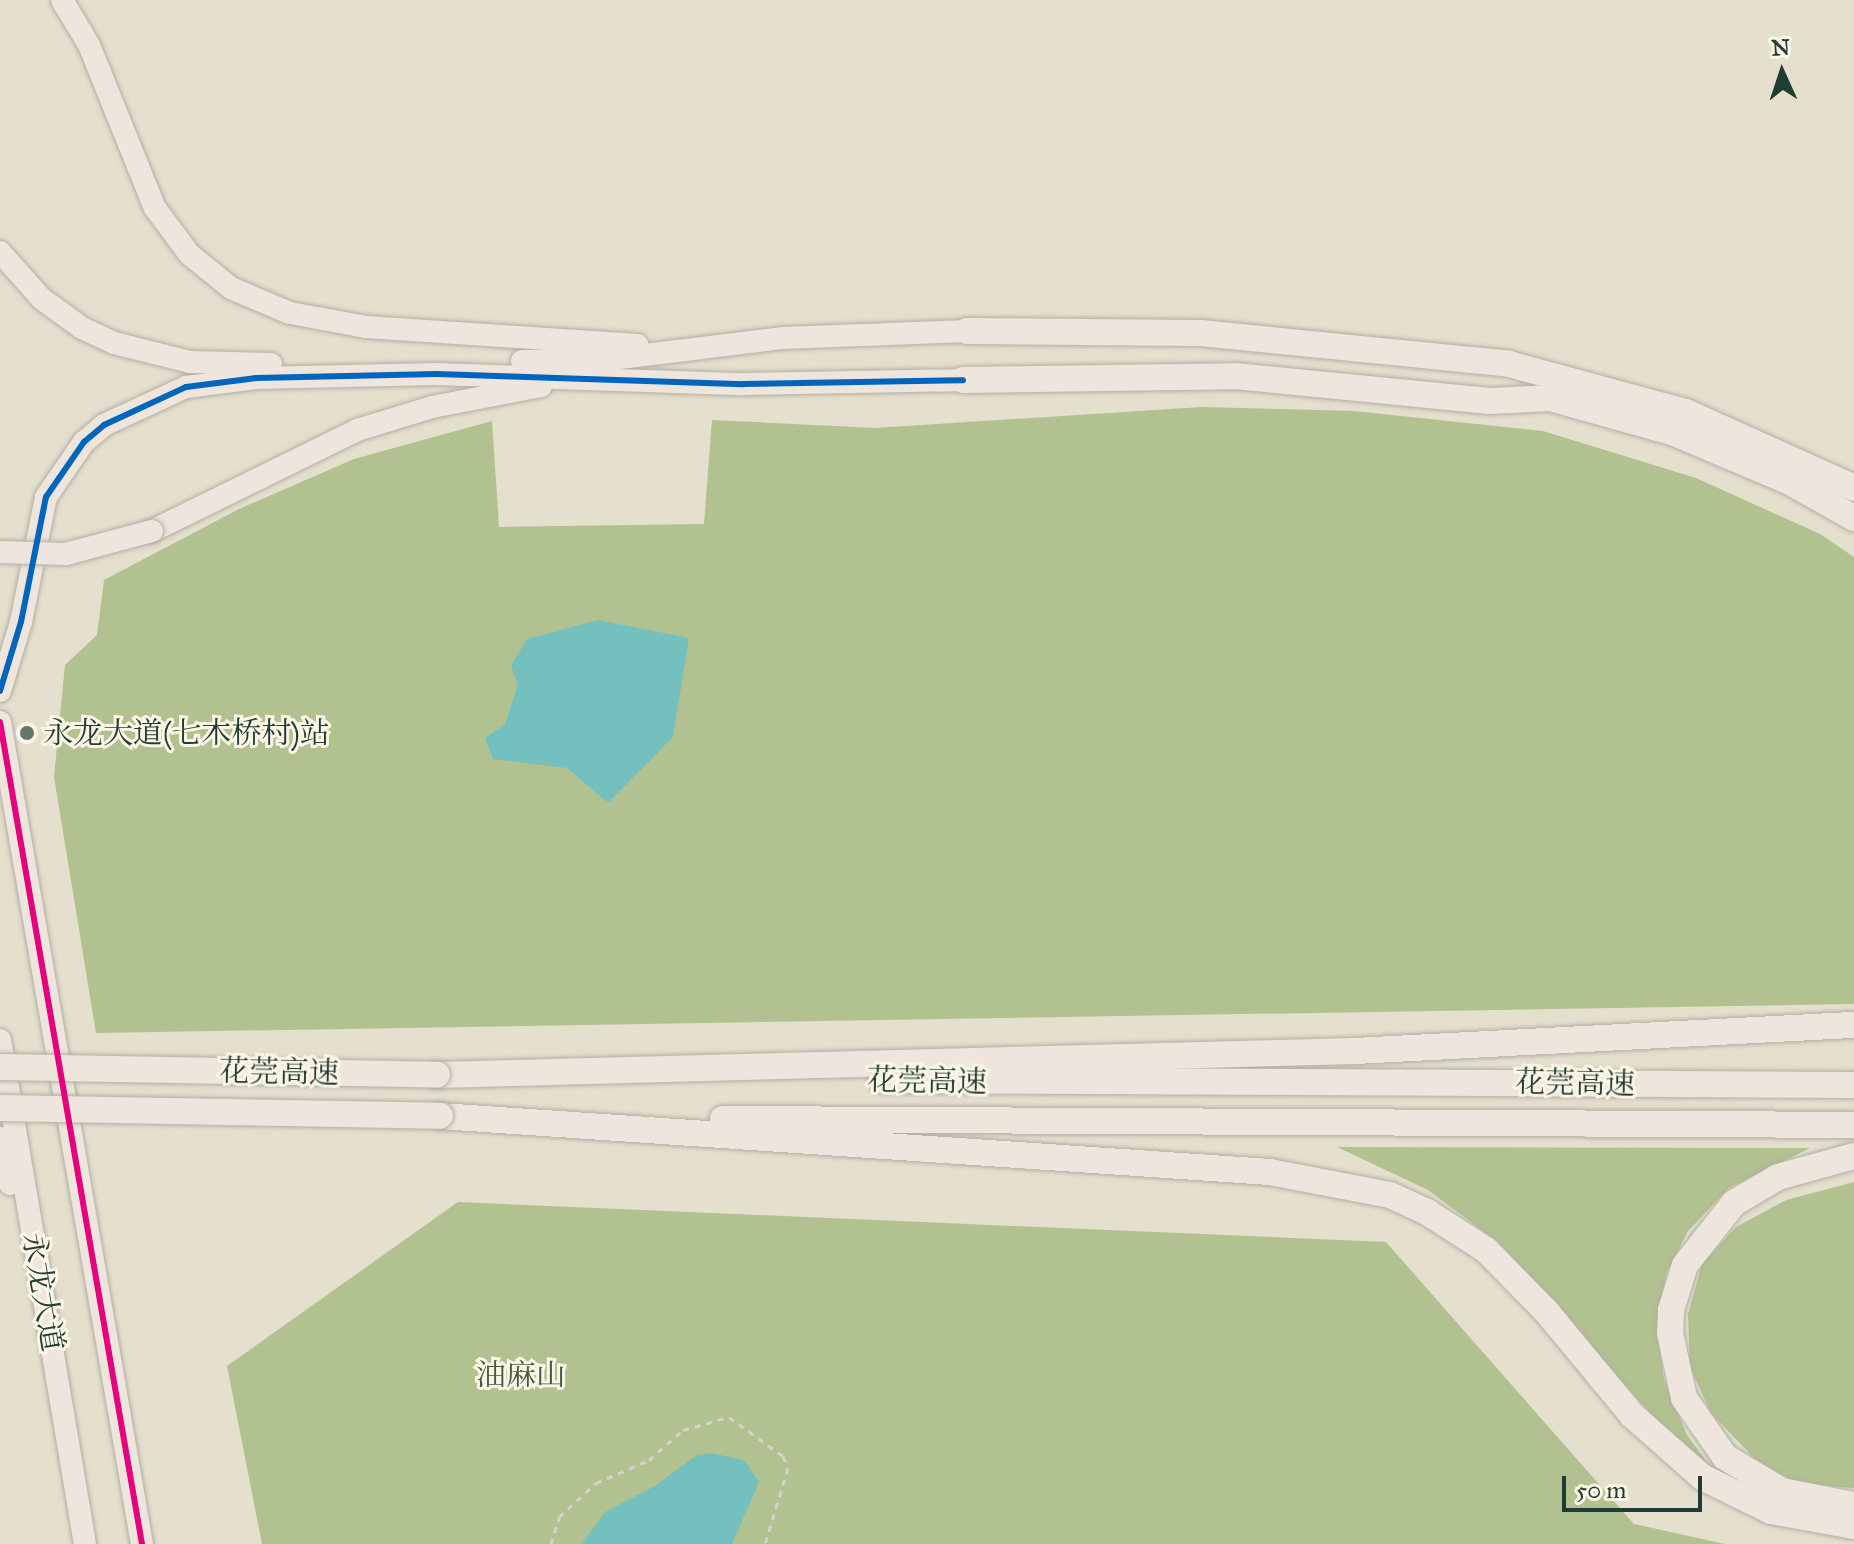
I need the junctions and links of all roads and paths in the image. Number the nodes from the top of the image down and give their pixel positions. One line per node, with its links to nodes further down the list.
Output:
1 (62, 0): 4 (main road)
2 (0, 252): 4 (main road)
3 (967, 331): 4 (main road); 7 (highway)
4 (698, 348)
5 (620, 380): 6 (main road); 9 (main road, bridge); 10 (main road)
6 (963, 380): 8 (highway)
7 (1854, 488)
8 (1854, 518)
9 (0, 552)
10 (0, 691)
11 (0, 722): 26 (main road, 永龙大道)
12 (1854, 1025): 15 (highway)
13 (0, 1040): 23 (main road, 永龙大道)
14 (0, 1067): 15 (highway, 花莞高速, bridge)
15 (437, 1075): 16 (highway, 花莞高速)
16 (1854, 1085)
17 (0, 1108): 18 (highway, 花莞高速, bridge)
18 (440, 1116): 19 (highway, 花莞高速); 24 (highway)
19 (1854, 1125)
20 (0, 1138): 23 (main road)
21 (1854, 1156): 22 (highway)
22 (1854, 1505)
23 (81, 1520): 25 (main road, 永龙大道)
24 (1854, 1526)
25 (85, 1544)
26 (142, 1544)
27 (551, 1544): 28 (path)
28 (765, 1544)

